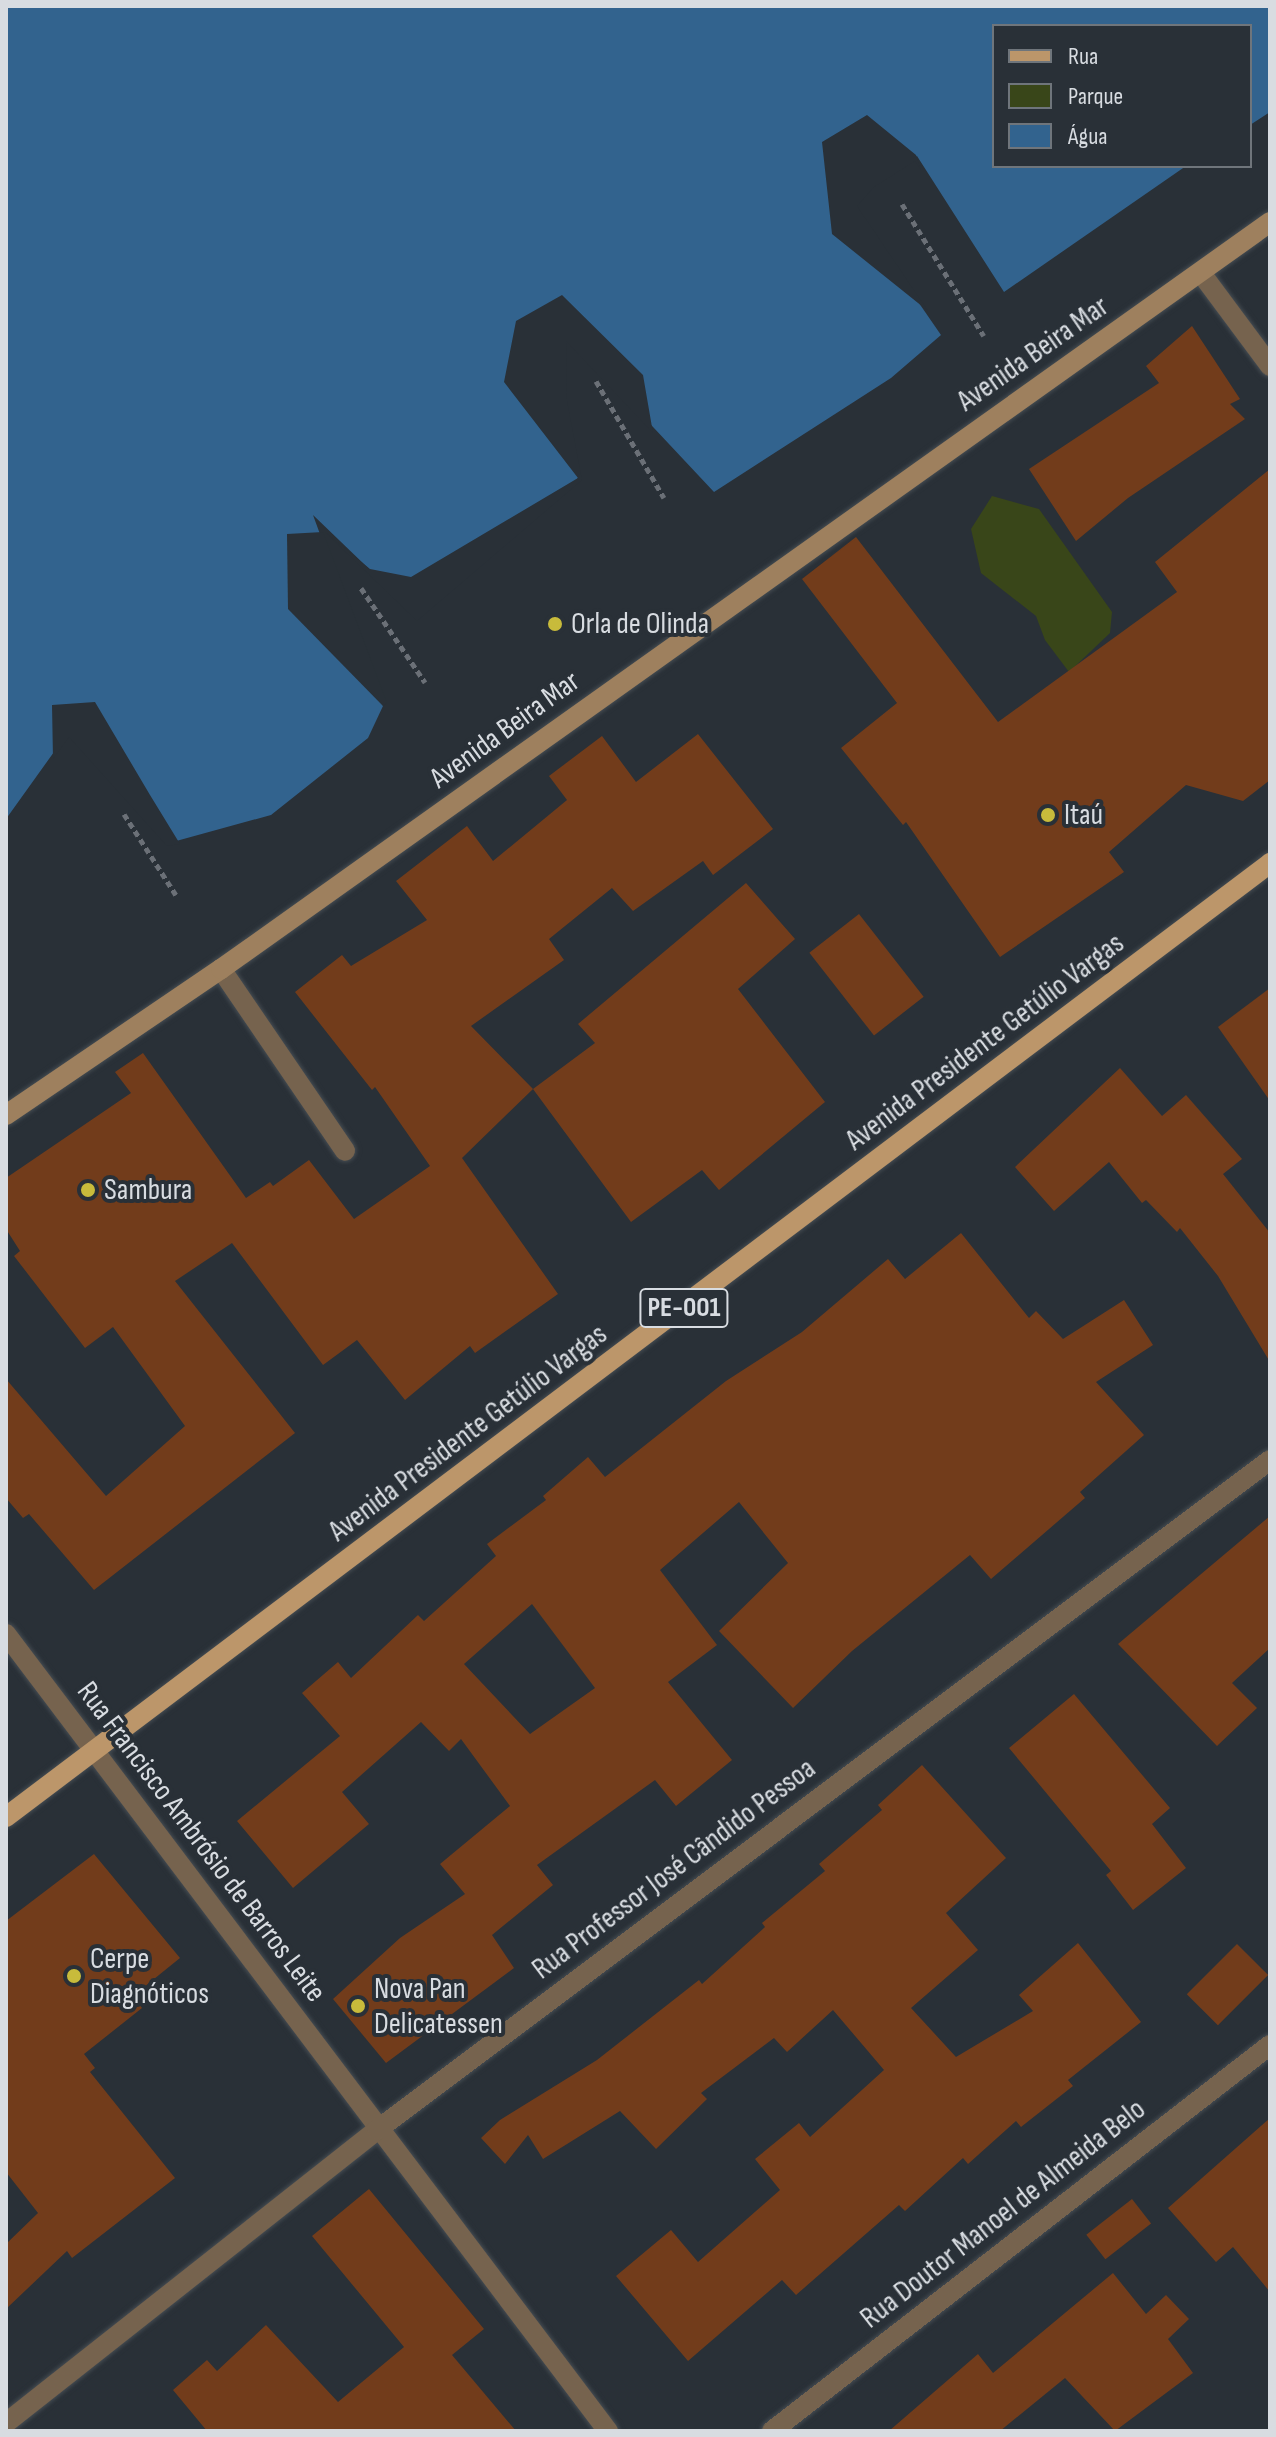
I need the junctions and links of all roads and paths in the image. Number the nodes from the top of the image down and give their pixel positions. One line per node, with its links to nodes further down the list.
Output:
1 (902, 204): 4 (path)
2 (1270, 222): 3 (main road, Avenida Beira Mar)
3 (1201, 273): 5 (street); 13 (main road, Avenida Beira Mar)
4 (984, 336)
5 (1270, 366)
6 (596, 381): 7 (path)
7 (664, 498)
8 (361, 588): 9 (path)
9 (425, 682)
10 (124, 814): 12 (path)
11 (1270, 863): 18 (main road, Avenida Presidente Getúlio Vargas / PE-001)
12 (176, 895)
13 (221, 969): 14 (main road, Avenida Beira Mar); 15 (street)
14 (6, 1115)
15 (345, 1151)
16 (1270, 1460): 21 (street, Rua Professor José Cândido Pessoa)
17 (6, 1634): 18 (street, Rua Francisco Ambrósio de Barros Leite)
18 (96, 1749): 19 (main road, Avenida Presidente Getúlio Vargas / PE-001); 21 (street, Rua Francisco Ambrósio de Barros Leite)
19 (6, 1817)
20 (1270, 2045): 24 (street, Rua Doutor Manoel de Almeida Belo)
21 (377, 2130): 22 (street, Rua Professor José Cândido Pessoa); 23 (street, Rua Francisco Ambrósio de Barros Leite)
22 (6, 2423)
23 (608, 2431)
24 (772, 2431)

